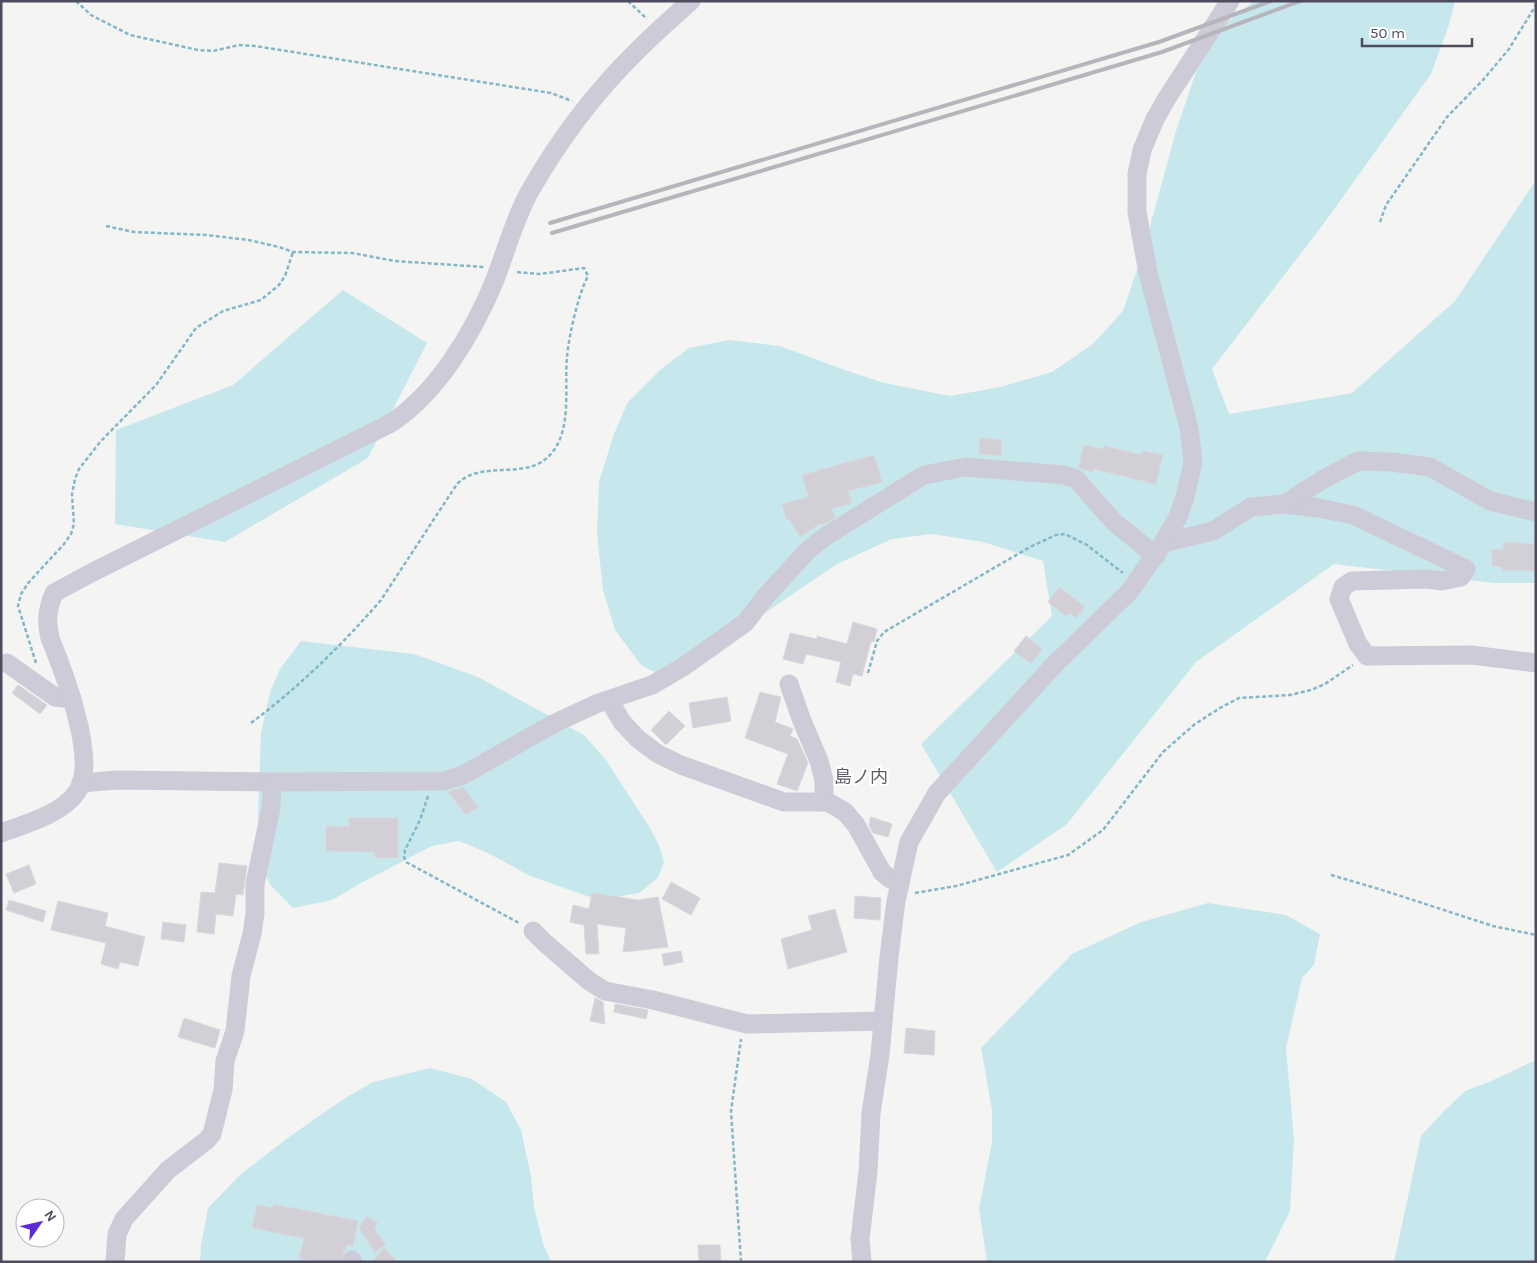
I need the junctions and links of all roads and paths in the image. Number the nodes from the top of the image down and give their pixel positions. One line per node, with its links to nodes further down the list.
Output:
1 (76, 1): 7 (path)
2 (628, 1): 6 (path)
3 (691, 1): 6 (street)
4 (1230, 1): 12 (street)
5 (1536, 5): 8 (path)
6 (658, 31): 7 (street)
7 (586, 108): 20 (street)
8 (1380, 222)
9 (293, 252): 16 (path)
10 (1284, 504): 11 (street); 12 (street); 14 (street)
11 (1536, 512)
12 (1160, 549): 13 (street); 21 (street)
13 (1136, 584): 18 (path); 28 (street)
14 (1367, 656): 17 (street); 28 (path)
15 (7, 663): 20 (street)
16 (36, 663)
17 (1536, 664)
18 (868, 673)
19 (789, 684): 25 (street)
20 (72, 698): 24 (street)
21 (609, 700): 22 (street); 25 (street)
22 (430, 780): 23 (street); 29 (path)
23 (272, 782): 24 (street); 33 (street)
24 (81, 783): 26 (street)
25 (824, 802): 28 (street)
26 (1, 833)
27 (1331, 875): 30 (path)
28 (899, 888): 31 (street)
29 (533, 930): 32 (street)
30 (1536, 935)
31 (883, 1021): 32 (street); 35 (street)
32 (747, 1024): 34 (path)
33 (115, 1262)
34 (741, 1262)
35 (862, 1262)

